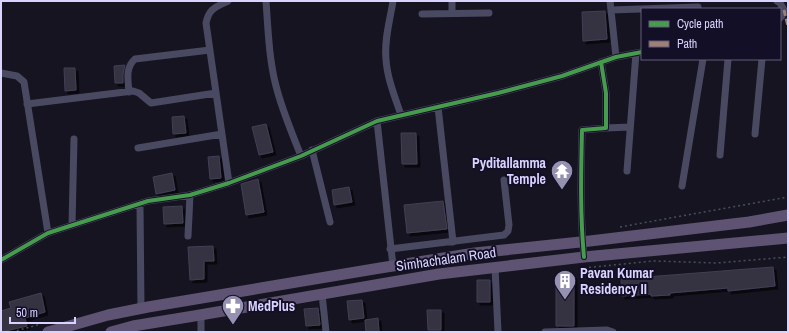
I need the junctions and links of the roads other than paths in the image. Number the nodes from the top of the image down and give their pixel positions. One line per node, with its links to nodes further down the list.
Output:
1 (228, 1): 15 (street)
2 (266, 1): 37 (street)
3 (393, 1): 27 (street)
4 (452, 1): 12 (street)
5 (610, 1): 10 (street)
6 (776, 1): 11 (street)
7 (698, 7): 8 (street)
8 (669, 8)
9 (641, 9): 10 (street)
10 (611, 10): 17 (street)
11 (786, 10)
12 (452, 13): 13 (street); 14 (street)
13 (489, 13)
14 (422, 14)
15 (210, 50): 23 (street); 24 (street)
16 (639, 53): 17 (street); 29 (street)
17 (616, 57): 21 (street)
18 (703, 60): 41 (street)
19 (728, 60): 36 (street)
20 (762, 60): 32 (street)
21 (601, 62): 26 (street); 30 (street)
22 (1, 73): 25 (street)
23 (129, 92): 24 (street); 25 (street)
24 (216, 92): 31 (street)
25 (27, 104): 47 (street)
26 (438, 107): 27 (street); 50 (street)
27 (401, 115): 28 (street)
28 (377, 121): 35 (street); 52 (street)
29 (630, 127): 30 (street); 38 (street)
30 (606, 128): 51 (street)
31 (222, 134): 34 (street); 40 (street)
32 (755, 134)
33 (74, 139): 46 (street)
34 (138, 148)
35 (312, 150): 37 (street); 45 (street)
36 (720, 155)
37 (301, 156): 40 (street)
38 (627, 171)
39 (504, 180): 50 (street)
40 (229, 184): 42 (street)
41 (682, 186)
42 (190, 195): 43 (street); 48 (street)
43 (140, 204): 46 (street); 59 (street)
44 (788, 215): 51 (main road)
45 (330, 222)
46 (72, 225): 47 (street)
47 (48, 233): 54 (street)
48 (188, 236)
49 (788, 238): 53 (main road, Simhachalam Road)
50 (453, 242): 52 (street)
51 (583, 242): 53 (street); 55 (main road)
52 (390, 249): 55 (street)
53 (584, 257): 56 (main road, Simhachalam Road)
54 (1, 260)
55 (392, 266): 57 (main road); 59 (main road)
56 (495, 267): 57 (main road, Simhachalam Road); 65 (street)
57 (394, 281): 58 (main road, Simhachalam Road)
58 (322, 294): 60 (main road, Simhachalam Road); 64 (street)
59 (141, 308): 61 (main road)
60 (201, 314): 62 (main road, Simhachalam Road); 63 (street)
61 (48, 332)
62 (114, 332)
63 (201, 332)
64 (326, 332)
65 (498, 332)
66 (545, 332): 67 (street)
67 (613, 332)

